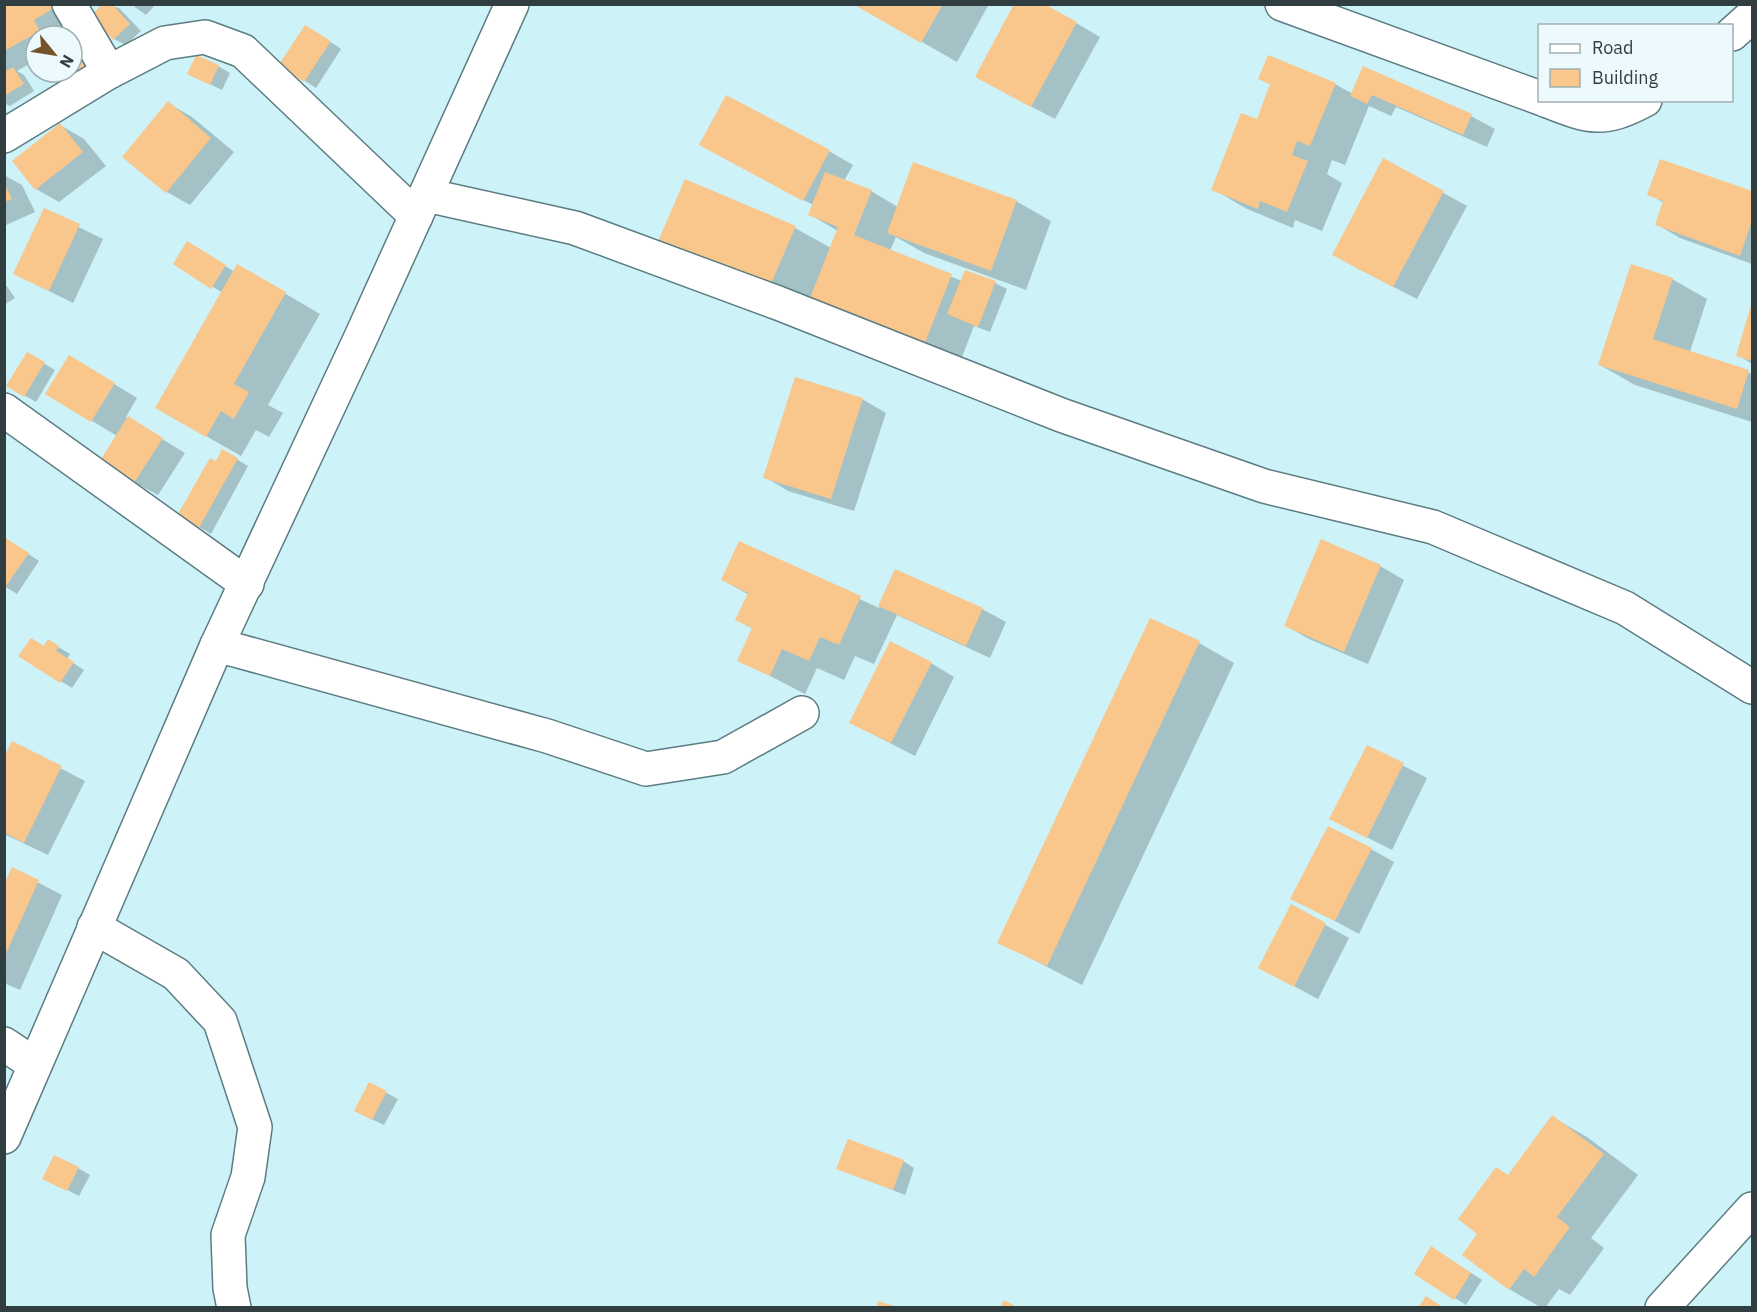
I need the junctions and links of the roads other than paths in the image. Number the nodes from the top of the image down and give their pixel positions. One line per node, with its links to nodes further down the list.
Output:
1 (69, 4): 6 (street)
2 (512, 4): 11 (street)
3 (1282, 4): 7 (street)
4 (1752, 16): 5 (street)
5 (1733, 32)
6 (109, 72): 10 (street); 11 (street)
7 (1538, 98)
8 (1550, 102): 9 (street)
9 (1641, 102)
10 (4, 136)
11 (421, 205): 13 (street); 15 (street)
12 (4, 410): 13 (street)
13 (246, 584): 14 (street)
14 (217, 645): 16 (street); 17 (street)
15 (1752, 687)
16 (802, 713)
17 (94, 927): 19 (street); 22 (street)
18 (4, 1044): 19 (street)
19 (34, 1064): 20 (street)
20 (4, 1137)
21 (1752, 1209): 23 (street)
22 (234, 1308)
23 (1662, 1308)

